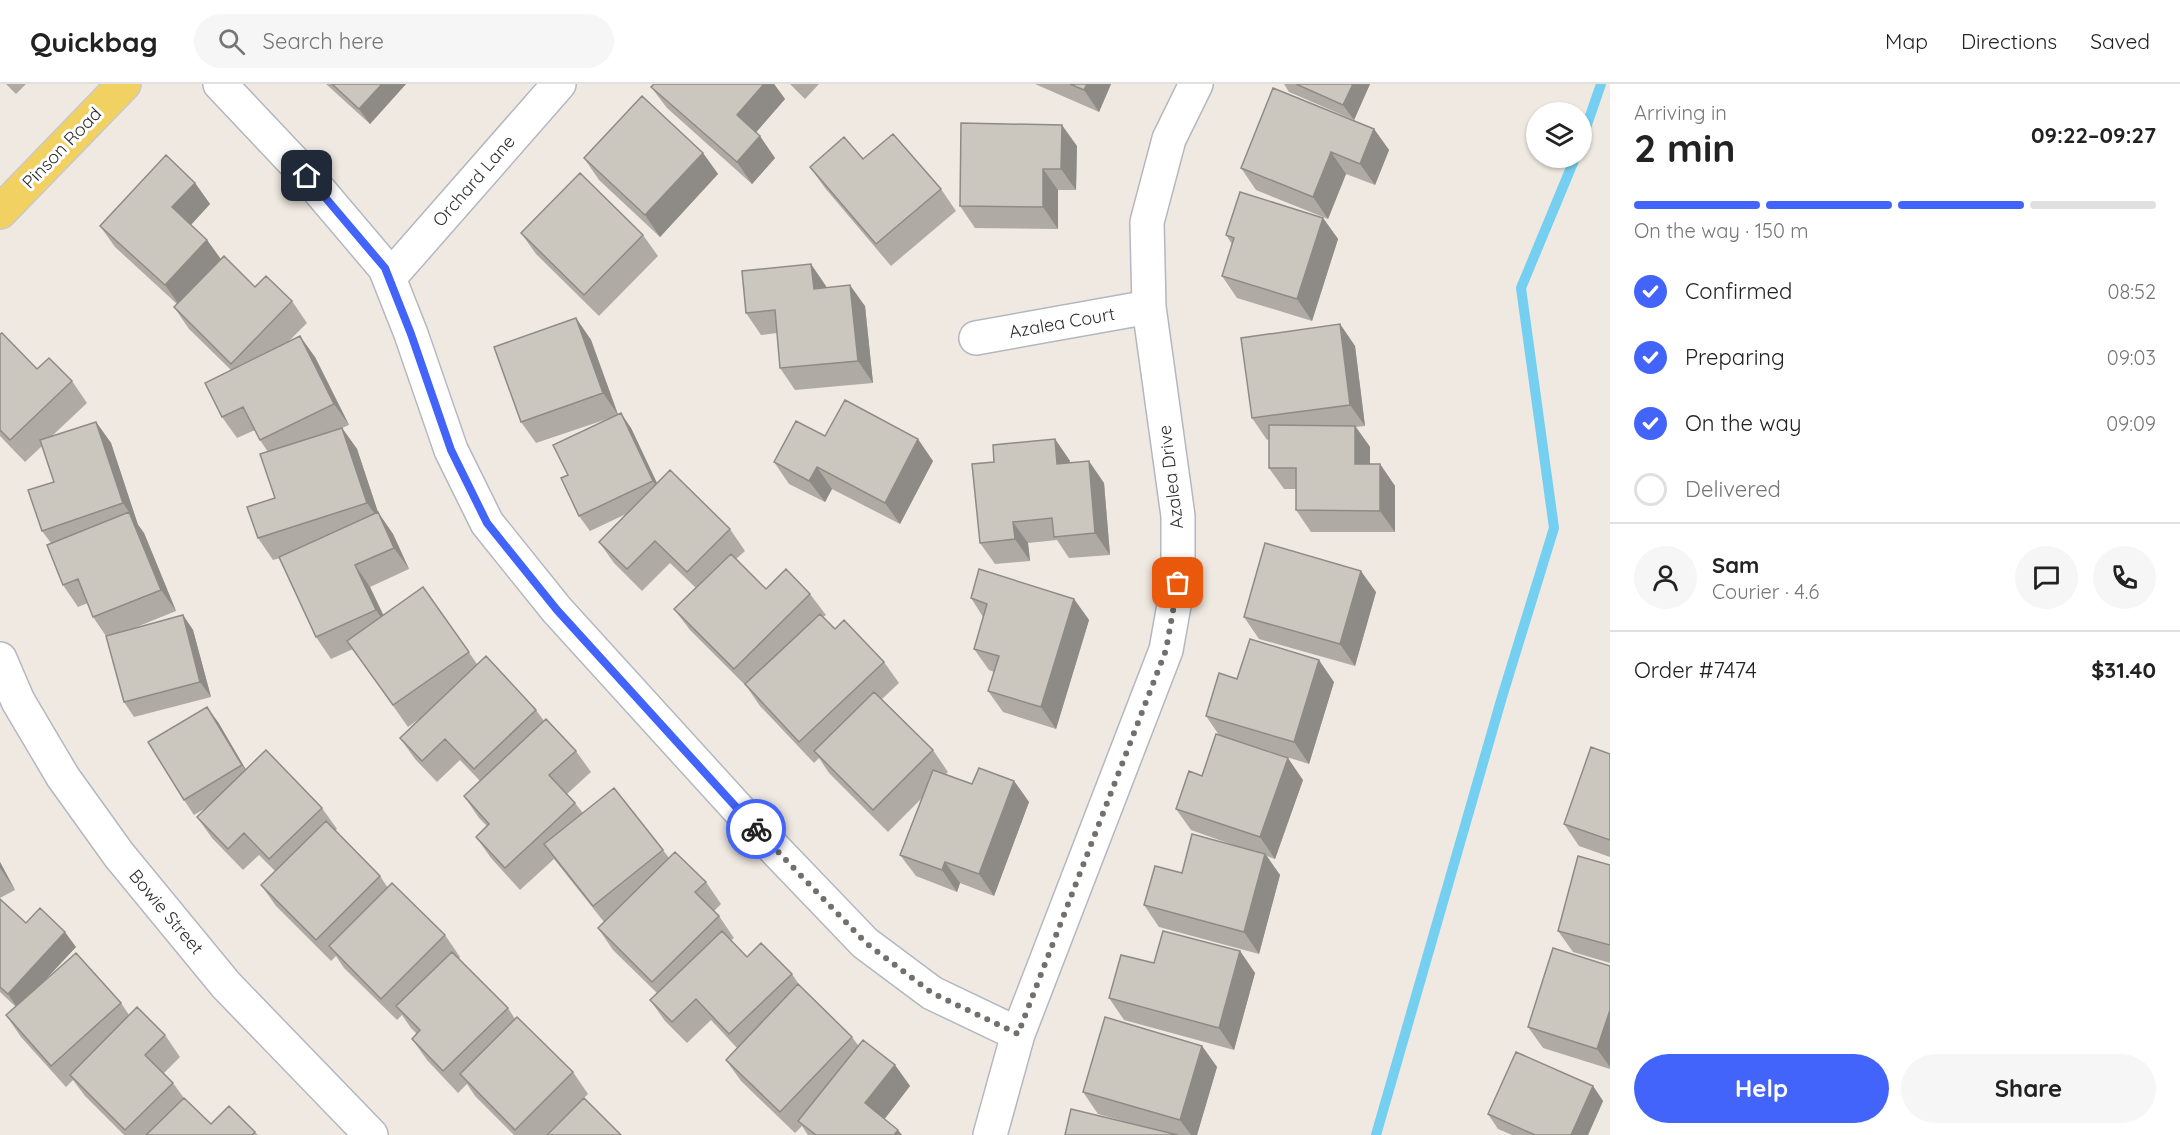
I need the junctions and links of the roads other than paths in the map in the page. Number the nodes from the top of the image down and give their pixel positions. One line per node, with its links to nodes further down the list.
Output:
1 (124, 84): 5 (main road, Pinson Road)
2 (220, 84): 6 (street)
3 (559, 84): 6 (street, Orchard Lane)
4 (1196, 84): 7 (street, Azalea Drive)
5 (0, 212)
6 (389, 278): 10 (street)
7 (1149, 307): 8 (street, Azalea Court); 10 (street, Azalea Drive)
8 (976, 338)
9 (0, 660): 11 (street, Bowie Street)
10 (1018, 1034): 12 (street, Azalea Drive)
11 (371, 1135)
12 (990, 1135)

